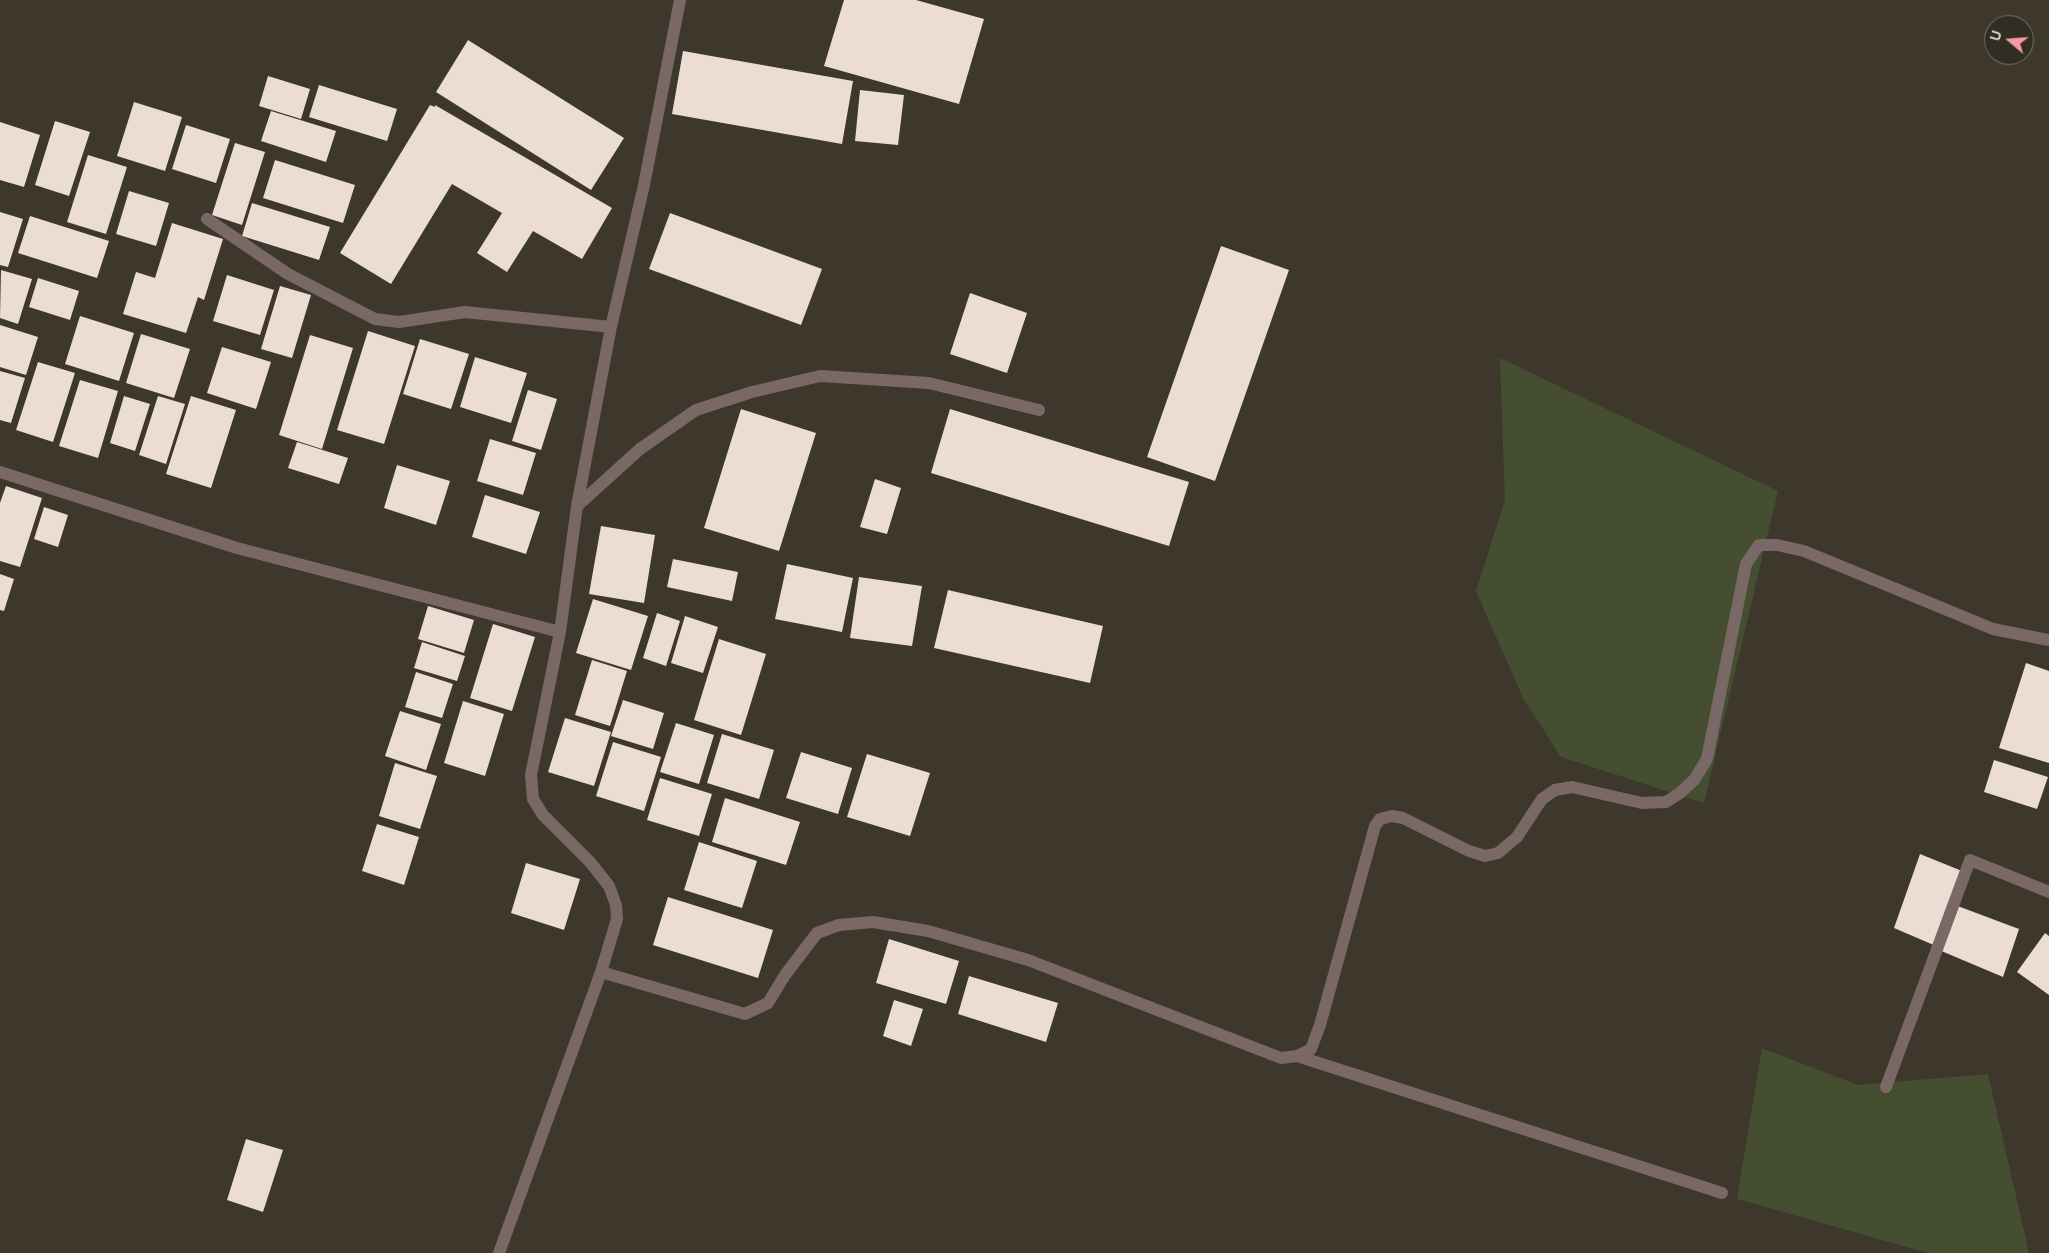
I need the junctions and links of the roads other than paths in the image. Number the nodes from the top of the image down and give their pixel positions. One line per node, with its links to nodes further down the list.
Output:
1 (680, 0): 3 (street)
2 (206, 219): 3 (street)
3 (611, 327): 6 (street)
4 (1040, 410): 6 (street)
5 (0, 472): 7 (street)
6 (576, 506): 7 (street)
7 (560, 632): 10 (street)
8 (2049, 640): 11 (street)
9 (2049, 892): 12 (street)
10 (601, 972): 11 (street); 14 (street)
11 (1297, 1056): 13 (street)
12 (1886, 1087)
13 (1722, 1193)
14 (499, 1253)

